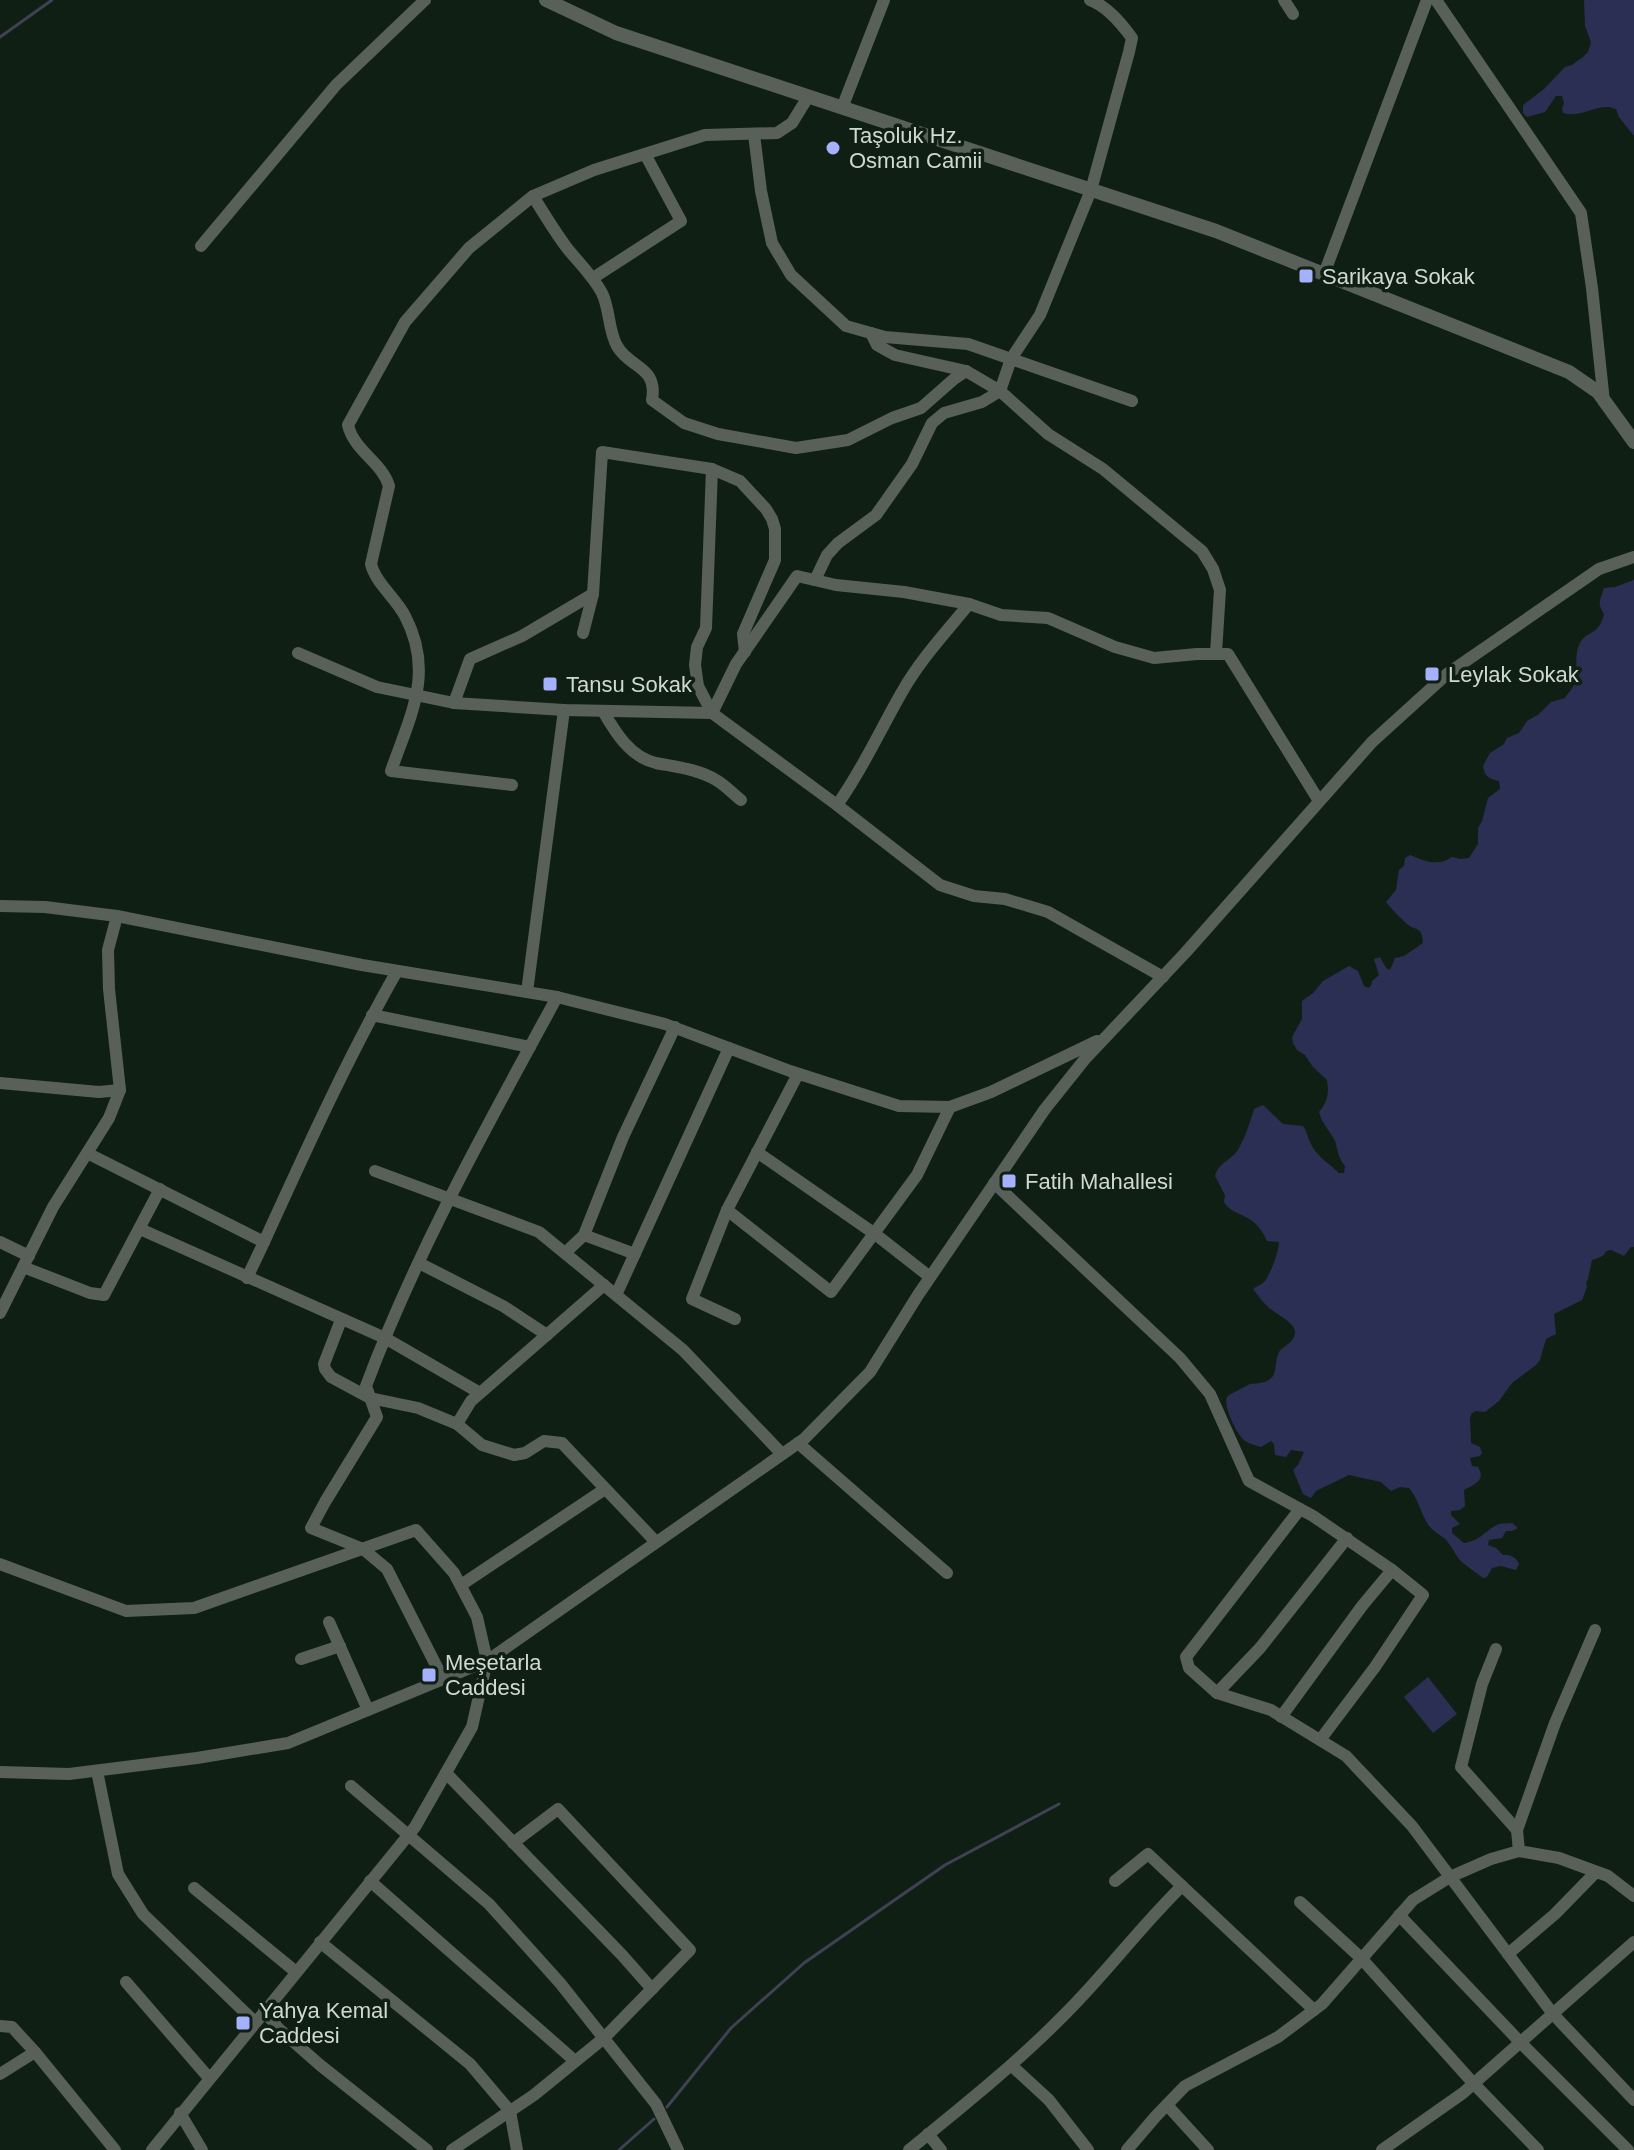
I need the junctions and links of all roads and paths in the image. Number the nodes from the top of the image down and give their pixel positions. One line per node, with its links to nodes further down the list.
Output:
1 (425, 0): 15 (street)
2 (546, 0): 9 (street)
3 (884, 0): 10 (street)
4 (1090, 0): 13 (street)
5 (1284, 0): 8 (street)
6 (1427, 0): 16 (street)
7 (1436, 0): 23 (street)
8 (1293, 14)
9 (808, 97): 10 (street); 11 (street)
10 (842, 108): 13 (street)
11 (754, 134): 12 (street); 18 (street)
12 (645, 154): 14 (street); 17 (street)
13 (1091, 190): 16 (street); 19 (street)
14 (533, 196): 17 (street); 34 (street)
15 (201, 246)
16 (1324, 274): 23 (street)
17 (593, 278): 20 (street)
18 (871, 333): 19 (street); 20 (street)
19 (1011, 359): 21 (street); 22 (street)
20 (966, 371): 21 (street)
21 (1000, 391): 27 (street); 33 (street)
22 (1132, 401)
23 (1604, 402): 24 (street)
24 (1634, 442)
25 (712, 469): 28 (street); 31 (street); 38 (street)
26 (1634, 557): 41 (street)
27 (815, 580): 29 (street); 31 (street)
28 (593, 594): 30 (street); 35 (street)
29 (969, 604): 33 (street); 42 (street)
30 (583, 633)
31 (745, 652): 38 (street)
32 (298, 653): 34 (street)
33 (1216, 653): 41 (street)
34 (418, 696): 35 (street); 39 (street)
35 (454, 703): 36 (street)
36 (564, 710): 37 (street); 47 (street)
37 (603, 711): 38 (street); 40 (street)
38 (712, 713): 42 (street)
39 (512, 785)
40 (741, 800)
41 (1319, 801): 46 (street)
42 (837, 805): 46 (street)
43 (0, 906): 44 (street)
44 (117, 916): 45 (street); 56 (street)
45 (397, 971): 47 (street); 49 (street)
46 (1163, 977): 51 (street)
47 (527, 992): 48 (street)
48 (557, 997): 50 (street); 52 (street)
49 (372, 1015): 52 (street); 69 (street)
50 (675, 1027): 53 (street); 67 (street)
51 (1107, 1036): 57 (street); 61 (street)
52 (530, 1047): 63 (street)
53 (729, 1048): 54 (street); 71 (street)
54 (798, 1074): 57 (street); 58 (street)
55 (0, 1083): 56 (street)
56 (120, 1090): 59 (street)
57 (950, 1107): 66 (street)
58 (757, 1152): 64 (street); 66 (street)
59 (87, 1153): 62 (street); 72 (street)
60 (375, 1171): 63 (street)
61 (994, 1183): 74 (street); 89 (street)
62 (160, 1189): 65 (street); 69 (street)
63 (449, 1199): 70 (street); 73 (street)
64 (727, 1210): 66 (street); 79 (street)
65 (140, 1229): 72 (street); 75 (street)
66 (875, 1234): 74 (street)
67 (584, 1235): 70 (street); 71 (street)
68 (0, 1242): 72 (street)
69 (264, 1242): 75 (street)
70 (565, 1253): 76 (street)
71 (635, 1254): 77 (street)
72 (26, 1262): 78 (street)
73 (419, 1263): 81 (street); 82 (street)
74 (930, 1277): 86 (street)
75 (247, 1278): 80 (street)
76 (604, 1285): 77 (street); 81 (street)
77 (616, 1295): 87 (street)
78 (0, 1313)
79 (735, 1319)
80 (341, 1320): 82 (street); 84 (street)
81 (547, 1335): 83 (street)
82 (385, 1338): 83 (street); 84 (street)
83 (480, 1393): 85 (street)
84 (370, 1398): 85 (street); 92 (street)
85 (457, 1424): 88 (street)
86 (798, 1443): 87 (street); 95 (street)
87 (782, 1454): 91 (street)
88 (605, 1489): 91 (street); 96 (street)
89 (1300, 1509): 90 (street); 104 (street)
90 (1347, 1538): 94 (street); 104 (street)
91 (656, 1542): 102 (street)
92 (363, 1549): 93 (street); 96 (street); 103 (street)
93 (0, 1564)
94 (1392, 1570): 106 (street); 107 (street)
95 (947, 1573)
96 (461, 1585): 102 (street)
97 (329, 1622): 99 (street)
98 (1595, 1630): 112 (street)
99 (340, 1646): 101 (street); 105 (street)
100 (1496, 1649): 112 (street)
101 (301, 1659)
102 (487, 1661): 103 (street); 110 (street)
103 (443, 1679): 105 (street)
104 (1217, 1693): 106 (street)
105 (368, 1710): 108 (street)
106 (1281, 1717): 107 (street)
107 (1320, 1740): 117 (street)
108 (97, 1771): 109 (street); 135 (street)
109 (0, 1772)
110 (446, 1773): 113 (street); 114 (street)
111 (351, 1786): 113 (street)
112 (1517, 1830): 115 (street)
113 (409, 1834): 118 (street); 137 (street)
114 (513, 1843): 131 (street); 131 (street)
115 (1519, 1851): 116 (street); 117 (street)
116 (1596, 1872): 122 (street); 127 (street)
117 (1450, 1877): 124 (street); 127 (street)
118 (370, 1881): 125 (street); 140 (street)
119 (1115, 1881): 120 (street)
120 (1182, 1886): 132 (street); 141 (street)
121 (194, 1888): 129 (street)
122 (1634, 1896)
123 (1300, 1902): 128 (street)
124 (1399, 1915): 128 (street); 138 (street)
125 (320, 1942): 129 (street); 147 (street)
126 (1634, 1942): 134 (street)
127 (1508, 1954): 134 (street)
128 (1361, 1958): 132 (street); 144 (street)
129 (296, 1972): 133 (street)
130 (126, 1982): 143 (street)
131 (652, 1989): 137 (street)
132 (1314, 2010): 146 (street)
133 (264, 2011): 135 (street); 154 (street)
134 (1553, 2014): 138 (street); 145 (street)
135 (255, 2022): 143 (street)
136 (0, 2026): 139 (street)
137 (604, 2038): 140 (street); 150 (street)
138 (1521, 2043): 144 (street); 164 (street)
139 (35, 2052): 142 (street); 151 (street)
140 (575, 2061): 147 (street)
141 (1012, 2066): 149 (street); 159 (street)
142 (0, 2074)
143 (209, 2078): 148 (street)
144 (1474, 2084): 162 (street); 163 (street)
145 (1631, 2091)
146 (1167, 2105): 160 (street); 161 (street)
147 (510, 2111): 155 (street); 156 (street)
148 (180, 2113): 152 (street); 153 (street)
149 (928, 2134): 157 (street); 158 (street)
150 (677, 2149)
151 (115, 2150)
152 (152, 2150)
153 (202, 2150)
154 (427, 2150)
155 (452, 2150)
156 (517, 2150)
157 (909, 2150)
158 (941, 2150)
159 (1088, 2150)
160 (1127, 2150)
161 (1208, 2150)
162 (1382, 2150)
163 (1538, 2150)
164 (1628, 2150)

